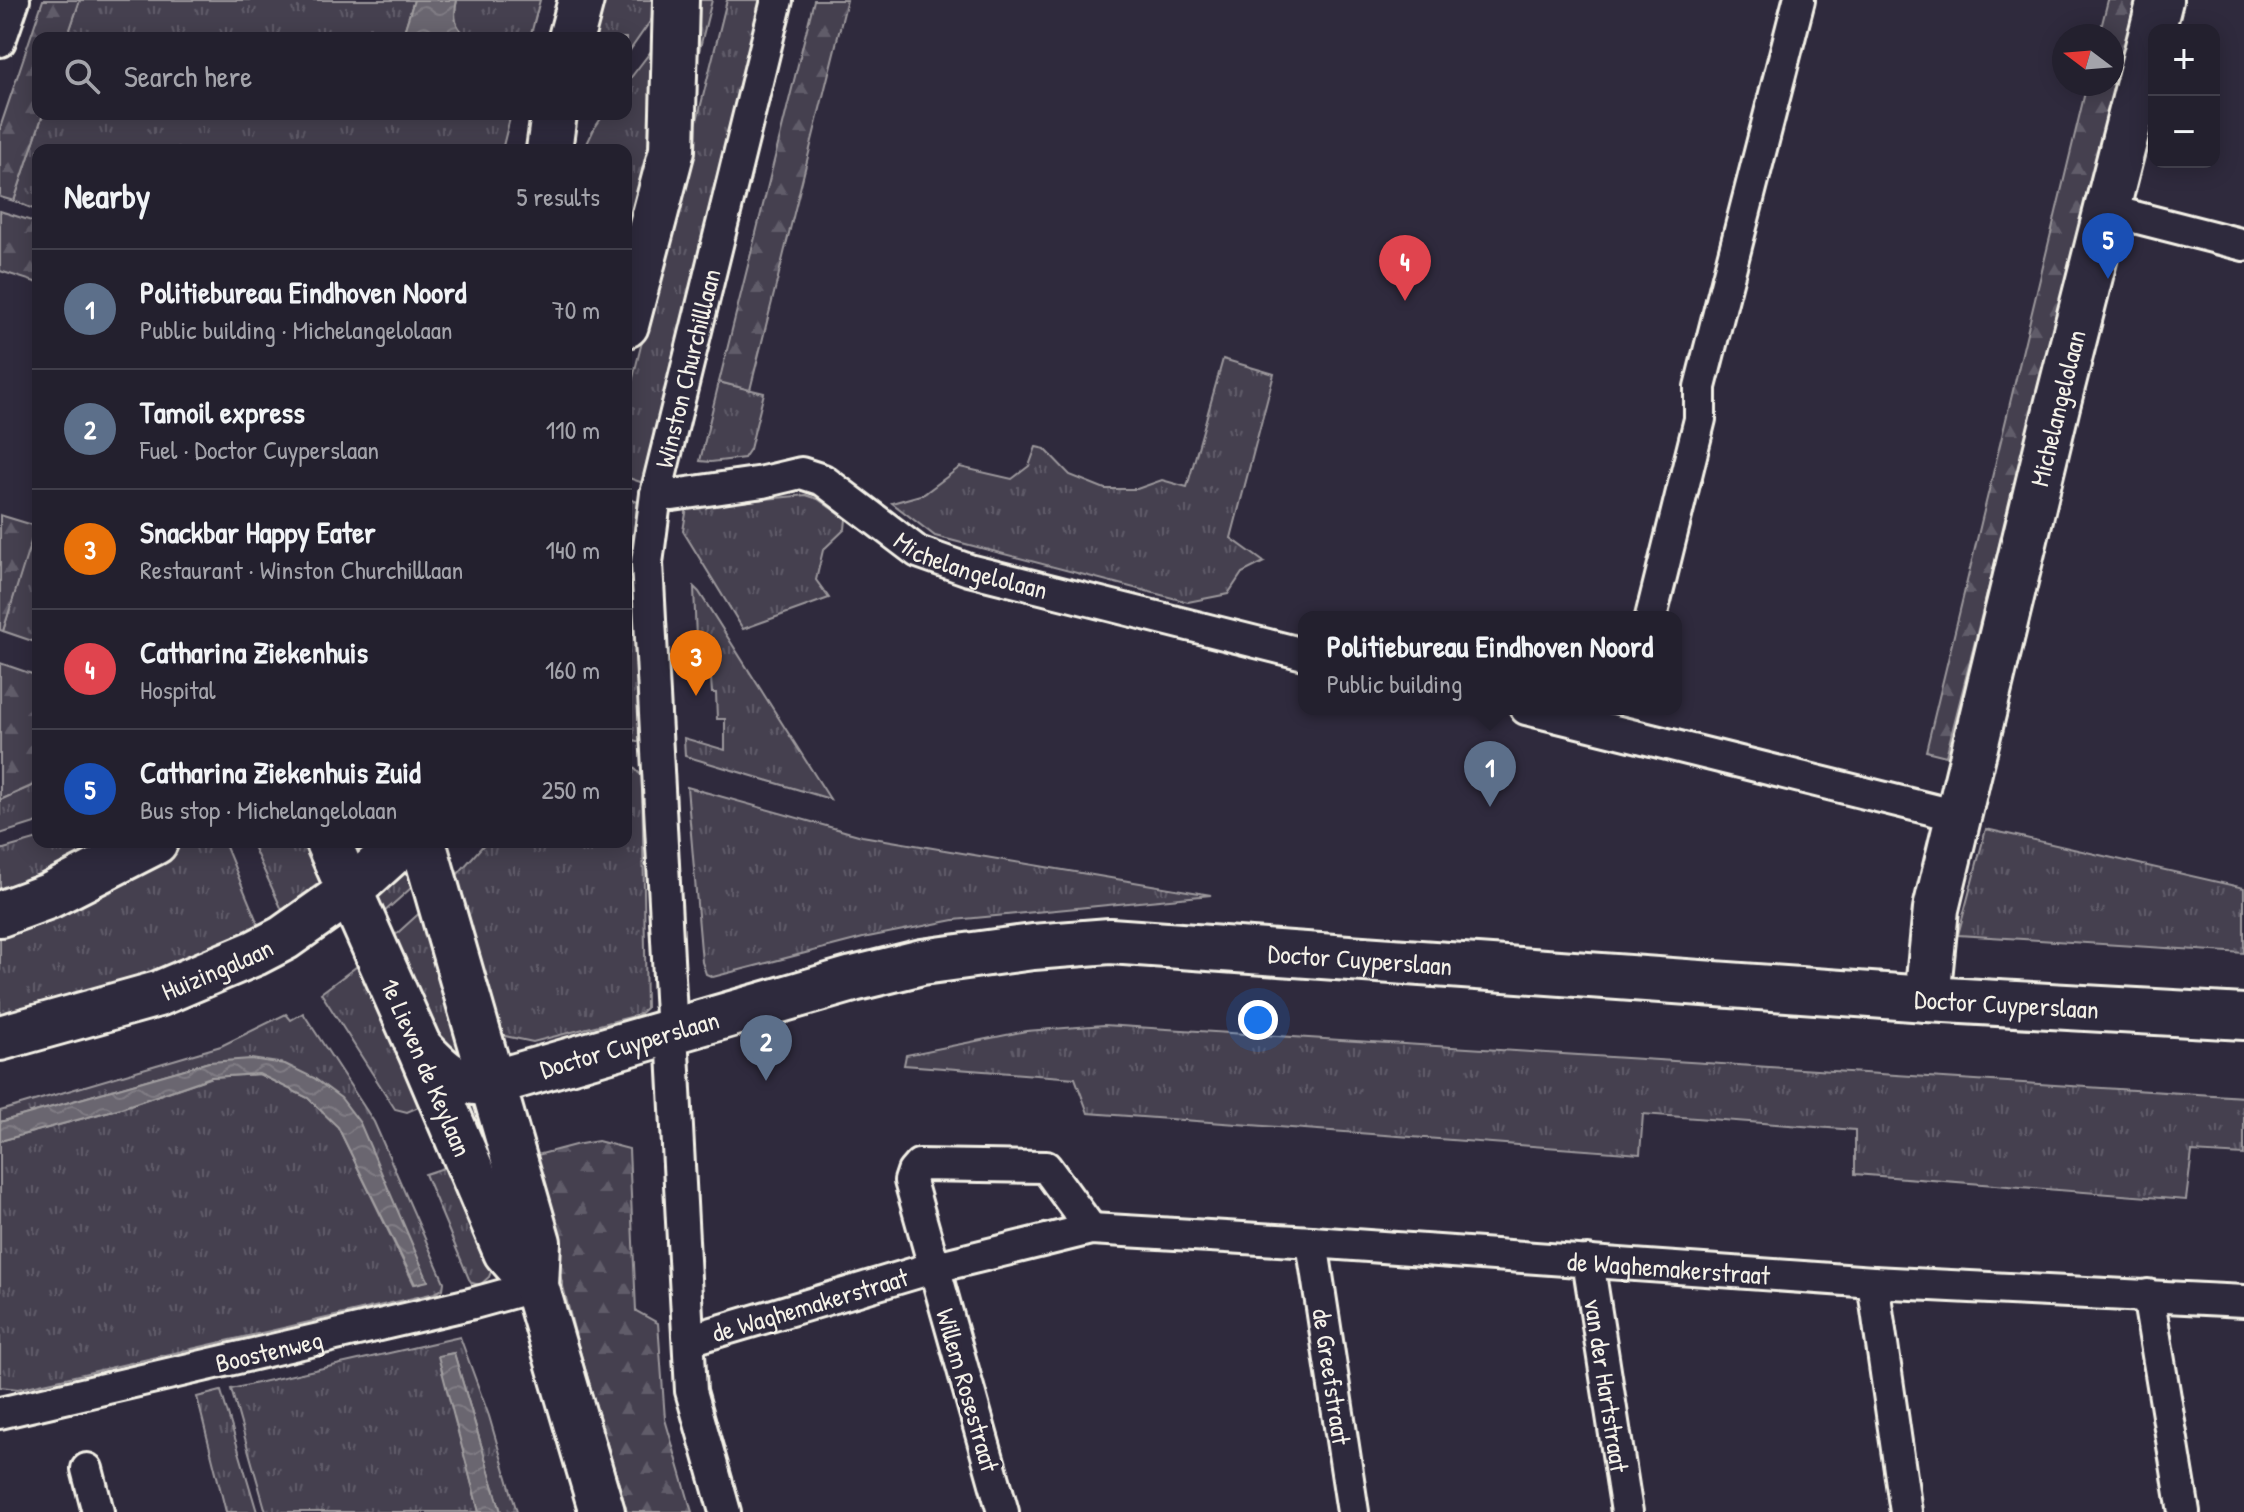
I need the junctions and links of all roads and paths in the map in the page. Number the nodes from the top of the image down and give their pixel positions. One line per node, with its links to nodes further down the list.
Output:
1 (14, 0): 8 (street)
2 (581, 0): 7 (street)
3 (676, 0): 13 (street)
4 (777, 0): 14 (street, Winston Churchilllaan)
5 (1799, 0): 15 (street)
6 (2160, 0): 11 (street, Michelangelolaan)
7 (573, 32)
8 (0, 41)
9 (553, 120): 10 (street)
10 (550, 144)
11 (2107, 210): 12 (street); 19 (street, Michelangelolaan)
12 (2244, 245)
13 (632, 302)
14 (656, 494): 16 (street, Michelangelolaan); 28 (street, Winston Churchilllaan)
15 (1652, 611)
16 (1298, 653)
17 (1576, 715): 18 (street)
18 (1625, 721): 19 (street)
19 (1958, 816): 26 (street, Michelangelolaan)
20 (143, 848): 25 (street)
21 (331, 848): 24 (street, 1e Lieven de Keylaan)
22 (397, 848): 24 (street, Huizingalaan)
23 (425, 848): 31 (street, 1e Lieven de Keylaan)
24 (349, 892): 29 (street, Huizingalaan); 30 (street, 1e Lieven de Keylaan)
25 (0, 914)
26 (1927, 999): 27 (street, Doctor Cuyperslaan); 28 (street, Doctor Cuyperslaan)
27 (2244, 1017)
28 (672, 1030): 31 (street, Doctor Cuyperslaan); 41 (street)
29 (0, 1038)
30 (419, 1047): 31 (street, Doctor Cuyperslaan); 32 (street, 1e Lieven de Keylaan)
31 (492, 1083): 32 (street); 38 (street, 1e Lieven de Keylaan)
32 (458, 1143): 38 (street, 1e Lieven de Keylaan)
33 (1091, 1229): 34 (street, de Waghemakerstraat); 36 (street, de Waghemakerstraat); 36 (street, de Waghemakerstraat)
34 (1312, 1242): 35 (street, de Waghemakerstraat); 48 (street, de Greefstraat)
35 (1588, 1261): 37 (street, de Waghemakerstraat); 49 (street, van der Hartstraat)
36 (932, 1268): 41 (street, de Waghemakerstraat); 47 (street, Willem Rosestraat)
37 (1873, 1282): 39 (street, de Waghemakerstraat); 50 (street)
38 (536, 1286): 42 (street, Boostenweg); 45 (street, 1e Lieven de Keylaan)
39 (2148, 1295): 40 (street, de Waghemakerstraat); 51 (street)
40 (2244, 1301)
41 (689, 1340): 46 (street)
42 (0, 1413)
43 (87, 1469): 44 (street)
44 (98, 1512)
45 (602, 1512)
46 (725, 1512)
47 (1003, 1512)
48 (1353, 1512)
49 (1627, 1512)
50 (1906, 1512)
51 (2184, 1512)

